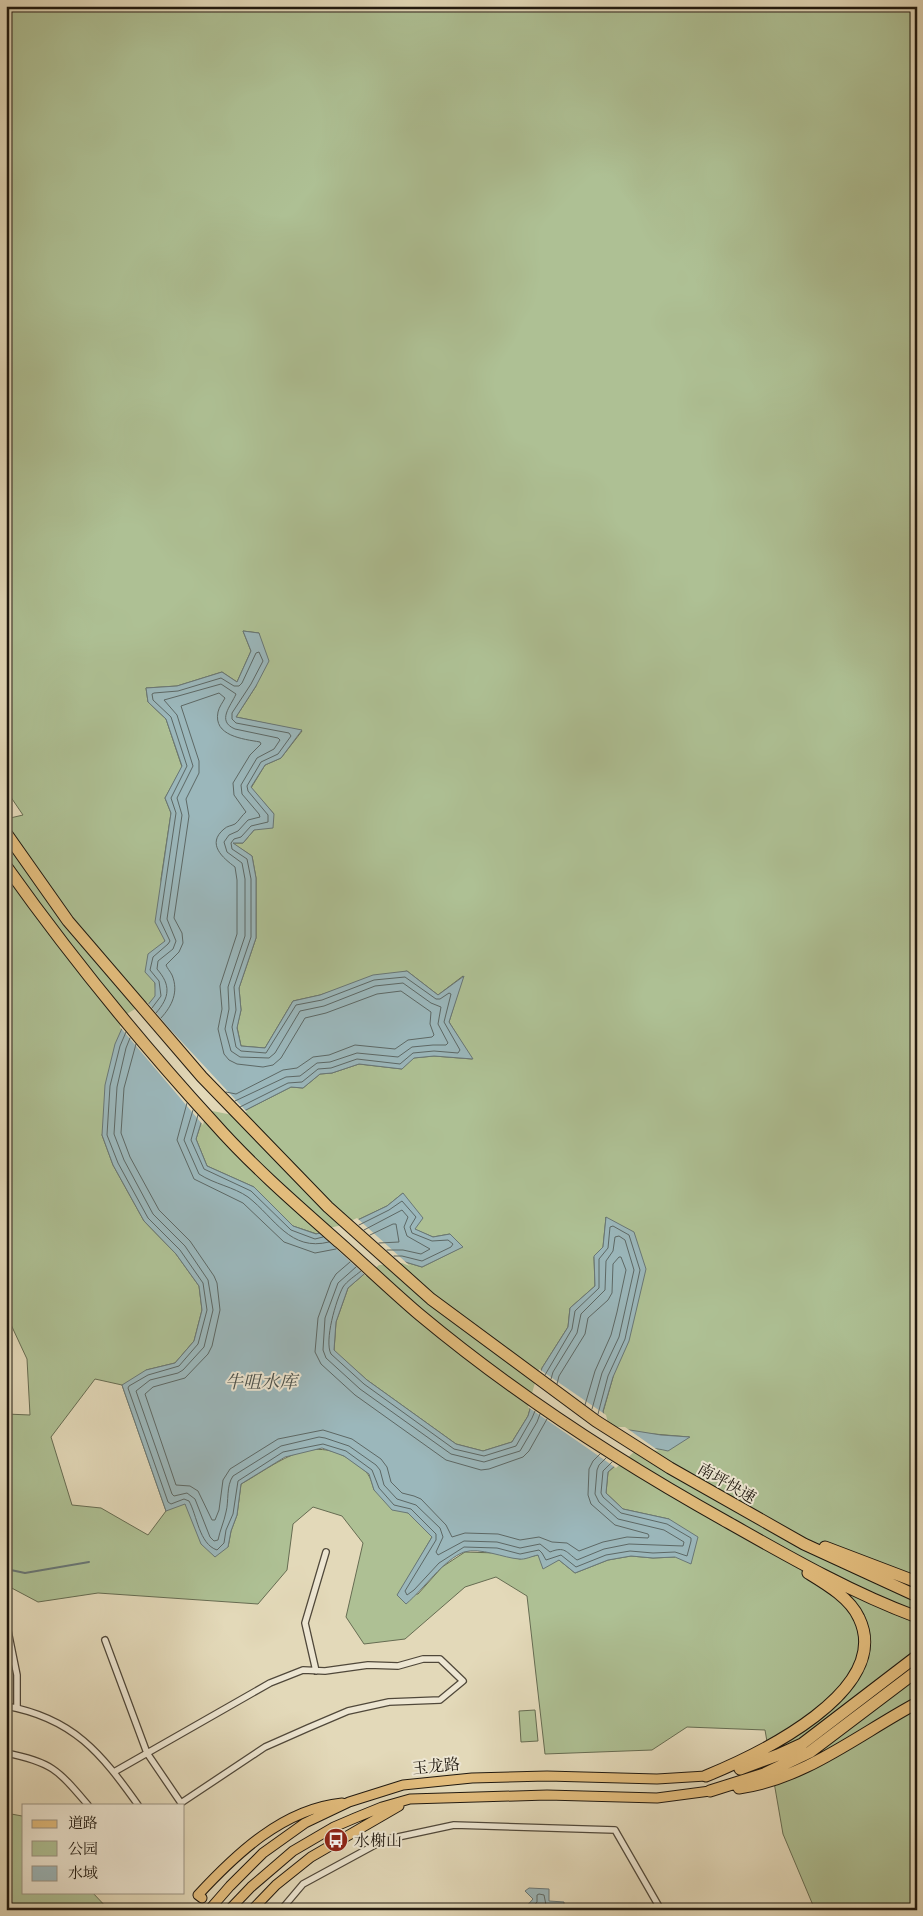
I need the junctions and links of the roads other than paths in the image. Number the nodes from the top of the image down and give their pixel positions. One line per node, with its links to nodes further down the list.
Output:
1 (6, 833): 3 (highway, 南坪快速)
2 (6, 866): 4 (highway, 南坪快速)
3 (767, 1525): 6 (highway); 7 (highway)
4 (756, 1539): 8 (highway); 21 (highway)
5 (326, 1552): 12 (street)
6 (917, 1582)
7 (917, 1596)
8 (917, 1617)
9 (6, 1621): 17 (street)
10 (105, 1640): 19 (street)
11 (917, 1656): 14 (highway)
12 (316, 1671): 19 (street); 19 (street)
13 (917, 1671): 14 (highway)
14 (881, 1692): 21 (highway); 22 (highway)
15 (917, 1703): 22 (highway)
16 (6, 1706): 17 (street)
17 (17, 1708): 20 (street)
18 (6, 1753): 25 (street)
19 (147, 1753): 20 (street)
20 (114, 1772): 26 (street)
21 (706, 1776): 24 (main road, 玉龙路)
22 (710, 1791): 23 (main road, 玉龙路)
23 (410, 1800): 29 (main road, 玉龙路); 30 (main road)
24 (349, 1802): 27 (main road); 28 (main road, 玉龙路)
25 (87, 1804)
26 (137, 1804)
27 (202, 1898)
28 (209, 1910)
29 (229, 1910)
30 (252, 1910)
31 (281, 1910): 32 (street)
32 (661, 1910)

